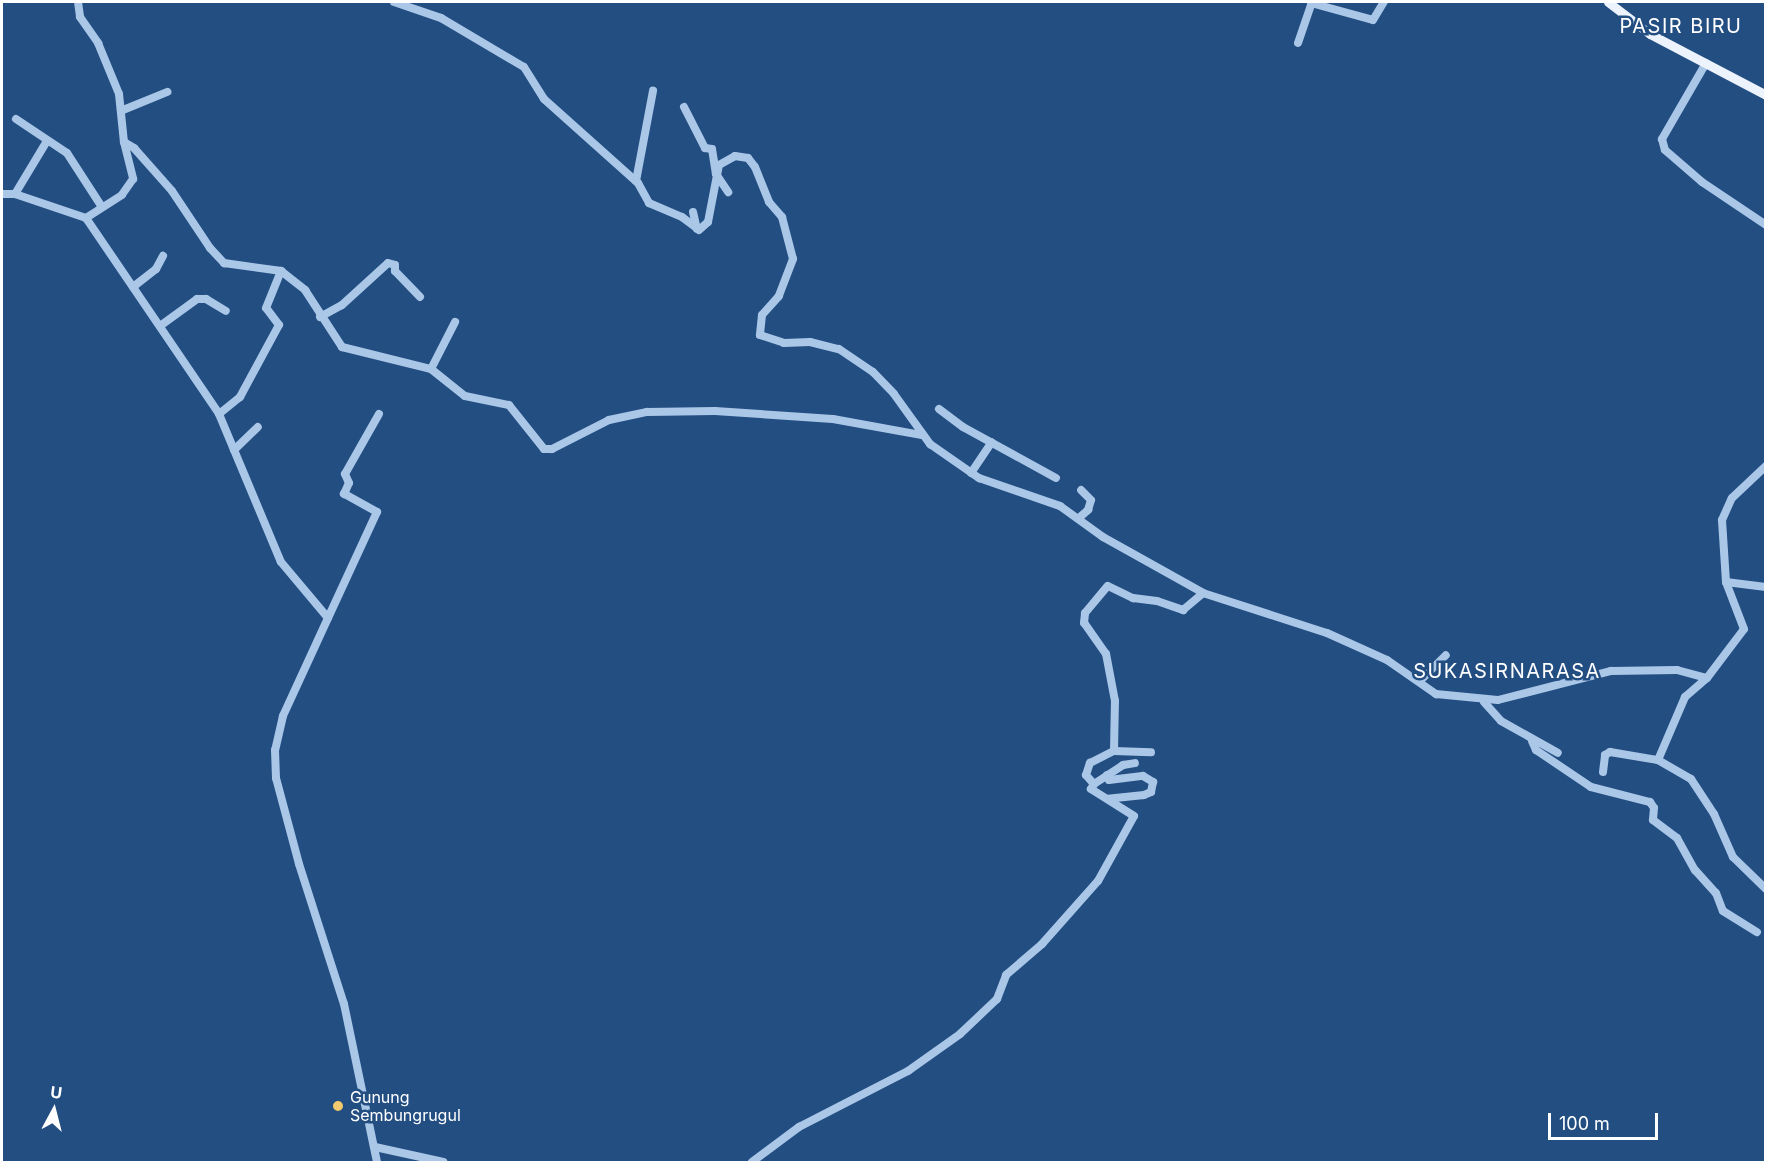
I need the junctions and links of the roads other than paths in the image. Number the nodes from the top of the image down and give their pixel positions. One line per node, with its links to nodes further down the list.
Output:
1 (78, 2): 12 (street)
2 (394, 2): 17 (street)
3 (1312, 2): 4 (street); 6 (street)
4 (1384, 2)
5 (1608, 2): 7 (main road)
6 (1298, 43)
7 (1706, 63): 10 (main road); 24 (street)
8 (652, 91): 17 (street)
9 (167, 92): 12 (street)
10 (1766, 95)
11 (684, 107): 16 (street)
12 (123, 110): 15 (street)
13 (16, 119): 14 (street)
14 (47, 141): 20 (street); 21 (street)
15 (124, 142): 21 (street); 27 (street)
16 (716, 174): 18 (street); 25 (street); 39 (street)
17 (636, 181): 25 (street)
18 (728, 192)
19 (2, 194): 20 (street)
20 (15, 194): 23 (street)
21 (102, 207): 23 (street)
22 (693, 212): 25 (street)
23 (86, 218): 28 (street)
24 (1766, 225)
25 (697, 229)
26 (163, 256): 28 (street)
27 (281, 271): 31 (street); 36 (street)
28 (133, 287): 33 (street)
29 (420, 297): 31 (street)
30 (226, 310): 33 (street)
31 (320, 317): 34 (street)
32 (455, 322): 34 (street)
33 (160, 326): 36 (street)
34 (431, 369): 39 (street)
35 (939, 409): 40 (street)
36 (219, 414): 41 (street)
37 (379, 414): 50 (street)
38 (258, 427): 41 (street)
39 (921, 435): 43 (street)
40 (992, 442): 43 (street); 44 (street)
41 (234, 450): 50 (street)
42 (1766, 466): 47 (street)
43 (971, 473): 46 (street)
44 (1056, 478)
45 (1081, 490): 46 (street)
46 (1080, 517): 49 (street)
47 (1726, 582): 48 (street); 52 (street)
48 (1766, 587)
49 (1203, 593): 53 (street); 56 (street)
50 (328, 618): 67 (street)
51 (1446, 655): 53 (street)
52 (1707, 678): 54 (street); 59 (street)
53 (1421, 680): 54 (street)
54 (1484, 702): 55 (street)
55 (1532, 741): 58 (street); 66 (street)
56 (1114, 751): 57 (street); 63 (street)
57 (1151, 752)
58 (1558, 753)
59 (1658, 760): 61 (street); 65 (street)
60 (1135, 763): 62 (street)
61 (1603, 772)
62 (1107, 775): 63 (street); 64 (street)
63 (1094, 784): 64 (street)
64 (1107, 799): 70 (street)
65 (1766, 889)
66 (1757, 932)
67 (375, 1147): 68 (street); 69 (street)
68 (377, 1162)
69 (443, 1162)
70 (752, 1162)

